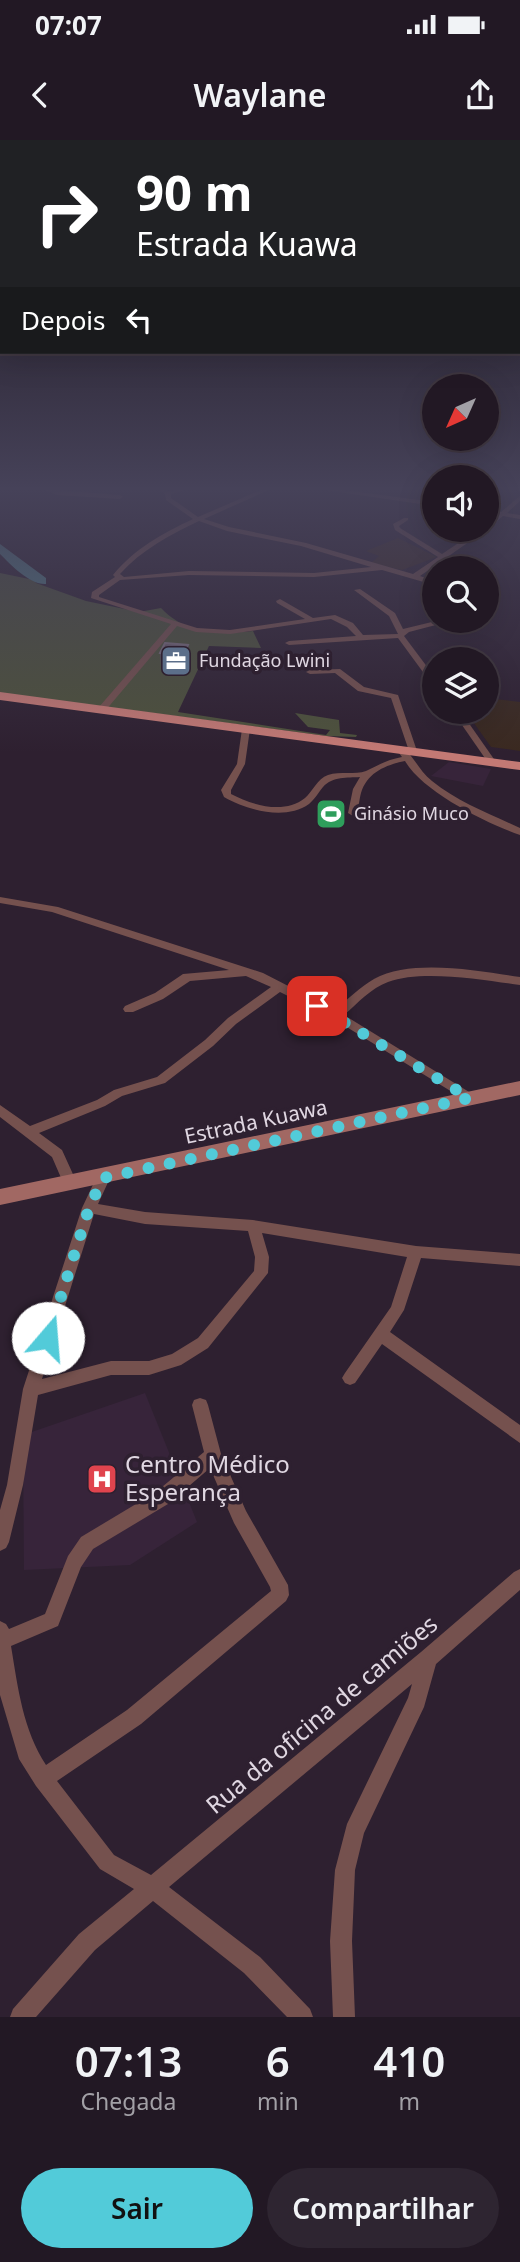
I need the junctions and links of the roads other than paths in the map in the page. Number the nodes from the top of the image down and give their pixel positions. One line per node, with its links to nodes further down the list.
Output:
1 (139, 577): 2 (street)
2 (120, 578): 6 (street)
3 (358, 590): 8 (street)
4 (279, 601): 5 (street)
5 (313, 620): 6 (street); 9 (street)
6 (176, 623): 14 (street)
7 (422, 628): 8 (street)
8 (401, 634): 9 (street); 11 (street)
9 (367, 638): 10 (street)
10 (289, 643)
11 (422, 664)
12 (310, 672): 17 (street)
13 (0, 696): 14 (main road)
14 (102, 709): 16 (main road)
15 (465, 724): 18 (street)
16 (246, 729): 17 (main road); 20 (street)
17 (408, 752): 18 (main road); 20 (street); 22 (street)
18 (492, 762): 19 (main road)
19 (520, 766)
20 (364, 774): 21 (street)
21 (353, 813)
22 (520, 832)
23 (0, 900): 24 (street)
24 (247, 972): 26 (street); 27 (street)
25 (520, 981): 28 (street)
26 (279, 987): 28 (street); 32 (street)
27 (130, 1009)
28 (336, 1015): 30 (street)
29 (520, 1088): 30 (street, Estrada Kuawa)
30 (470, 1098): 33 (street, Estrada Kuawa)
31 (0, 1110): 32 (street)
32 (30, 1131): 34 (street)
33 (103, 1178): 34 (street, Estrada Kuawa); 36 (street)
34 (70, 1183): 35 (street, Estrada Kuawa)
35 (0, 1197)
36 (89, 1208): 37 (street); 42 (street)
37 (253, 1226): 38 (street); 42 (street)
38 (416, 1252): 39 (street); 40 (street)
39 (520, 1260)
40 (382, 1335): 41 (street); 44 (street)
41 (350, 1378)
42 (31, 1390): 46 (street)
43 (200, 1405): 45 (street)
44 (520, 1435)
45 (214, 1455): 48 (street); 50 (street)
46 (0, 1542)
47 (518, 1582): 49 (street, Rua da oficina de camiões)
48 (1, 1636): 50 (street)
49 (428, 1659): 51 (street, Rua da oficina de camiões); 54 (street)
50 (43, 1779): 51 (street)
51 (153, 1888): 52 (street, Rua da oficina de camiões); 53 (street)
52 (21, 2017)
53 (302, 2017)
54 (344, 2017)

